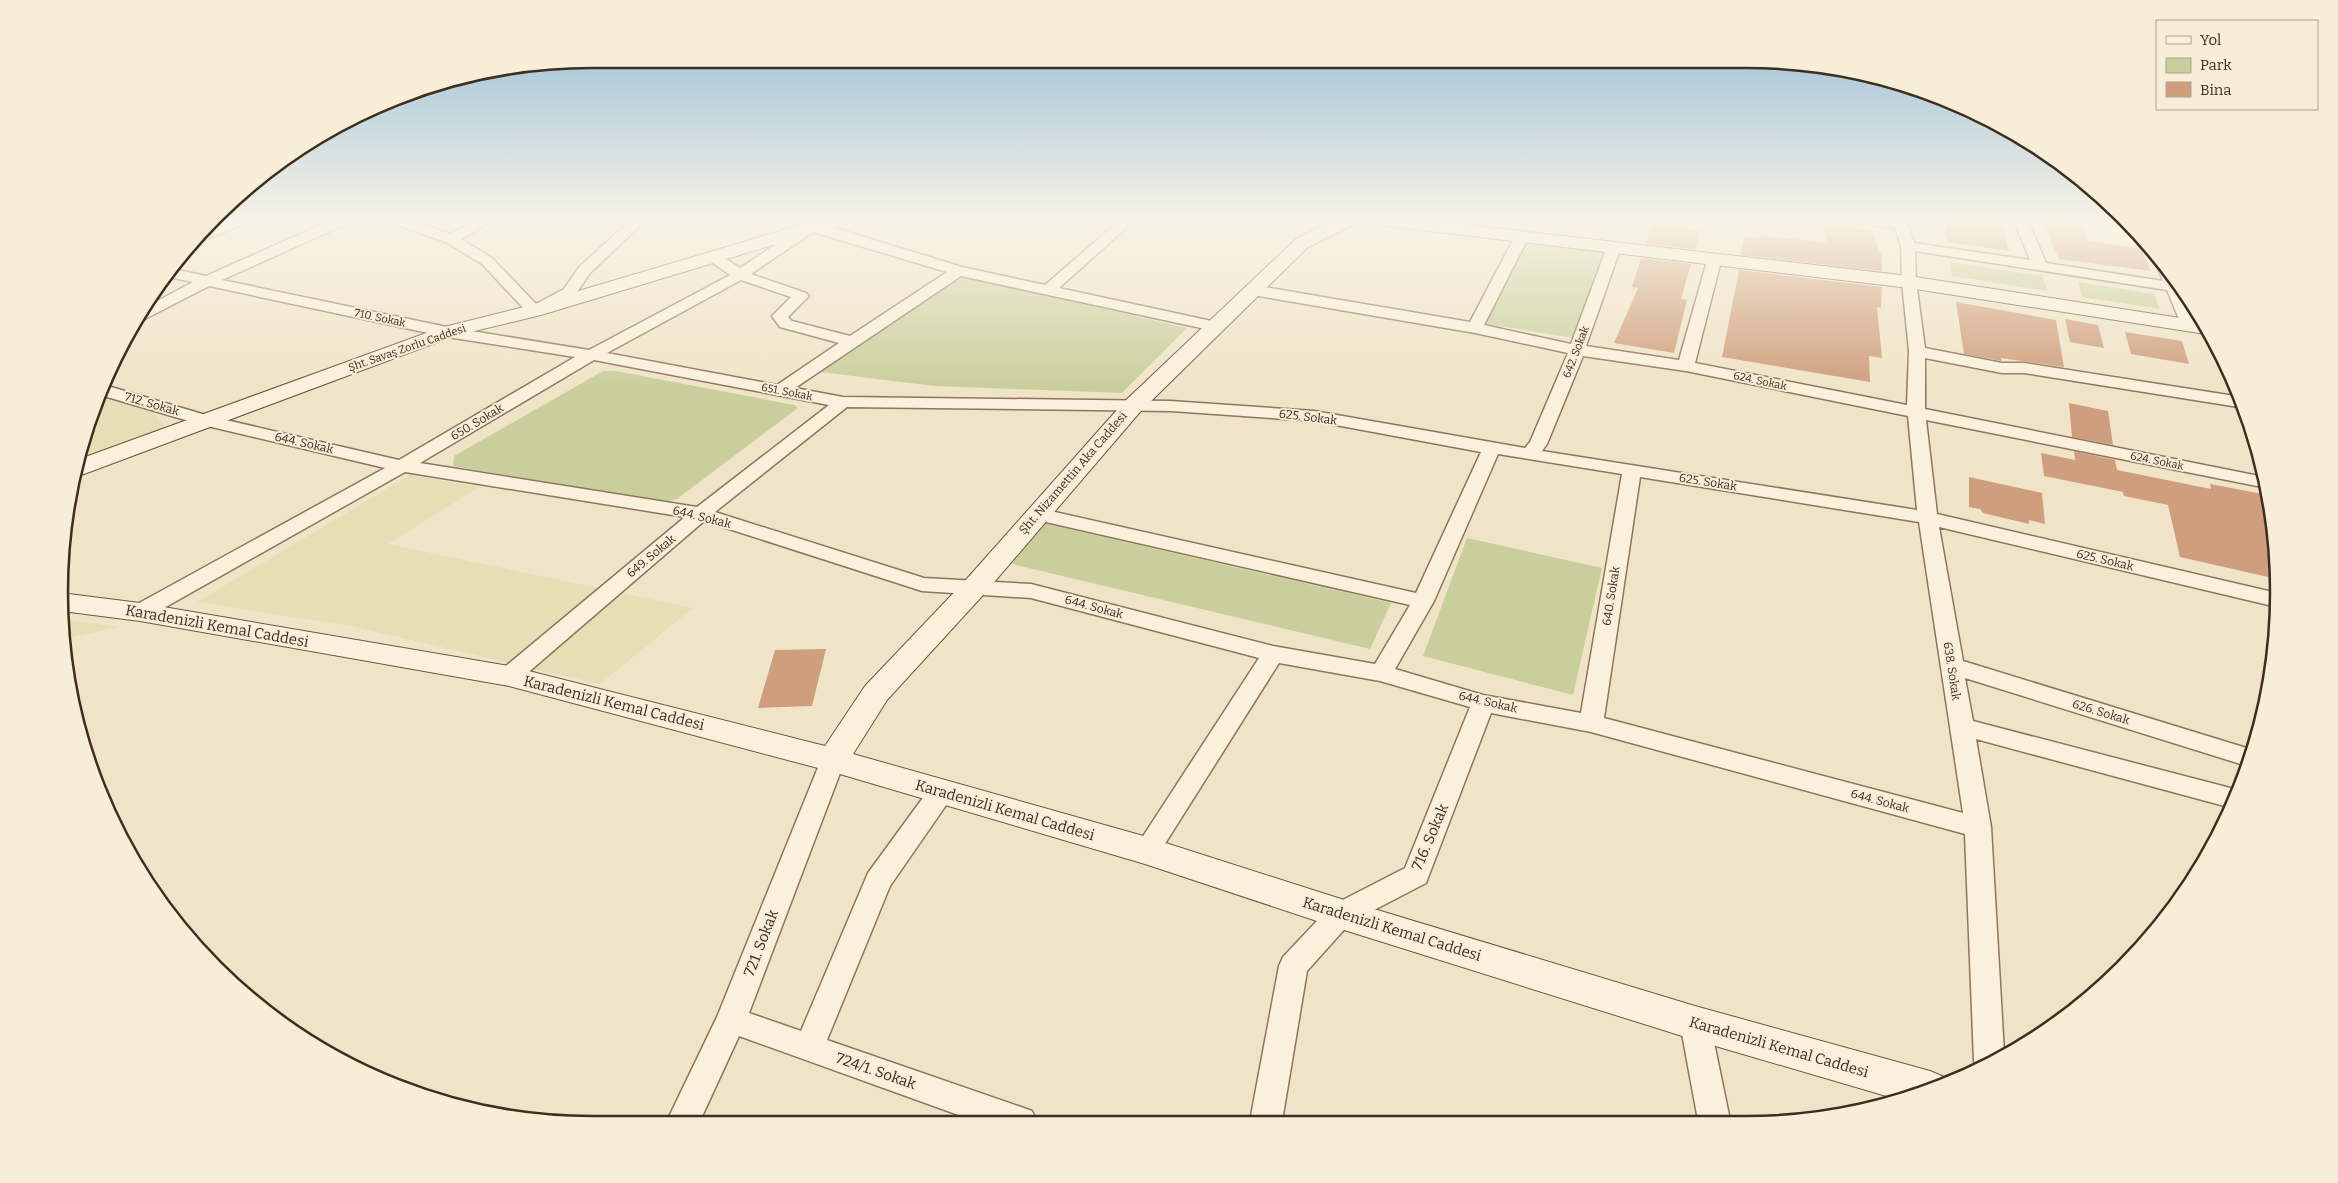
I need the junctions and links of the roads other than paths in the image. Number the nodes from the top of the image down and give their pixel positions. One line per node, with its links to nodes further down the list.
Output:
1 (183, 276): 18 (street, 710. Sokak)
2 (220, 276): 18 (street)
3 (501, 276): 25 (street)
4 (580, 276): 25 (street)
5 (647, 276): 25 (street, Şht. Savaş Zorlu Caddesi)
6 (736, 276): 34 (street, 650. Sokak)
7 (746, 276): 31 (street)
8 (952, 276): 31 (street)
9 (984, 276): 21 (street)
10 (1064, 276): 21 (street)
11 (1267, 276): 22 (street, Şht. Nizamettin Aka Caddesi)
12 (1501, 276): 29 (street)
13 (1604, 276): 32 (street, 642. Sokak)
14 (1710, 276): 35 (street)
15 (1854, 276): 19 (street)
16 (1908, 276): 19 (street, 638. Sokak)
17 (2106, 276): 20 (street)
18 (207, 282): 24 (street); 30 (street, 710. Sokak)
19 (1908, 282): 27 (street); 33 (street, 638. Sokak)
20 (2172, 286)
21 (1048, 290): 26 (street)
22 (1253, 290): 26 (street, Şht. Nizamettin Aka Caddesi); 29 (street, 624. Sokak)
23 (2179, 296): 27 (street)
24 (149, 311)
25 (534, 311): 30 (street, Şht. Savaş Zorlu Caddesi)
26 (1215, 326): 40 (street, Şht. Nizamettin Aka Caddesi)
27 (2189, 326): 28 (street)
28 (2198, 327)
29 (1475, 328): 32 (street, 624. Sokak)
30 (447, 332): 34 (street, 651. Sokak); 42 (street, Şht. Savaş Zorlu Caddesi)
31 (852, 342): 36 (street)
32 (1577, 350): 35 (street, 624. Sokak); 44 (street, 642. Sokak)
33 (1916, 351): 39 (street); 41 (street, 638. Sokak)
34 (591, 354): 36 (street, 651. Sokak); 46 (street, 650. Sokak)
35 (1686, 366): 41 (street, 624. Sokak)
36 (780, 390): 38 (street, 651. Sokak)
37 (107, 391): 42 (street, 712. Sokak)
38 (843, 402): 40 (street, 651. Sokak); 49 (street, 649. Sokak)
39 (2235, 402)
40 (1132, 407): 43 (street, 625. Sokak); 50 (street, Şht. Nizamettin Aka Caddesi)
41 (1916, 413): 48 (street, 624. Sokak); 51 (street, 638. Sokak)
42 (205, 420): 45 (street, Şht. Savaş Zorlu Caddesi); 46 (street, 644. Sokak)
43 (1492, 448): 44 (street, 625. Sokak); 54 (street)
44 (1529, 454): 47 (street, 625. Sokak)
45 (83, 466)
46 (402, 466): 49 (street, 644. Sokak); 56 (street, 650. Sokak)
47 (1632, 469): 51 (street, 625. Sokak); 62 (street, 640. Sokak)
48 (2258, 481)
49 (701, 514): 52 (street, 644. Sokak); 60 (street, 649. Sokak)
50 (1037, 514): 52 (street, Şht. Nizamettin Aka Caddesi); 54 (street)
51 (1928, 518): 53 (street, 625. Sokak); 58 (street, 638. Sokak)
52 (974, 588): 57 (street, 644. Sokak); 65 (street, Şht. Nizamettin Aka Caddesi)
53 (2270, 598)
54 (1423, 601): 59 (street)
55 (68, 603): 56 (street, Karadenizli Kemal Caddesi)
56 (140, 612): 60 (street, Karadenizli Kemal Caddesi)
57 (1273, 654): 59 (street, 644. Sokak); 69 (street)
58 (1952, 666): 63 (street, 638. Sokak); 64 (street, 626. Sokak)
59 (1381, 673): 61 (street, 644. Sokak)
60 (509, 676): 65 (street, Karadenizli Kemal Caddesi)
61 (1483, 703): 62 (street, 644. Sokak); 70 (street, 716. Sokak)
62 (1591, 723): 68 (street, 644. Sokak)
63 (1962, 726): 67 (street); 68 (street, 638. Sokak)
64 (2244, 756)
65 (833, 760): 66 (street, Karadenizli Kemal Caddesi); 71 (street, 721. Sokak)
66 (942, 791): 69 (street, Karadenizli Kemal Caddesi); 73 (street)
67 (2228, 797)
68 (1978, 827): 74 (street, 638. Sokak)
69 (1147, 851): 70 (street, Karadenizli Kemal Caddesi)
70 (1341, 914): 72 (street, Karadenizli Kemal Caddesi); 78 (street, 716. Sokak)
71 (731, 1020): 73 (street, 724/1. Sokak); 76 (street, 721. Sokak)
72 (1695, 1023): 75 (street, Karadenizli Kemal Caddesi); 79 (street)
73 (809, 1047): 77 (street, 724/1. Sokak)
74 (1989, 1055)
75 (1918, 1087)
76 (685, 1116)
77 (1004, 1116)
78 (1267, 1116)
79 (1713, 1116)

